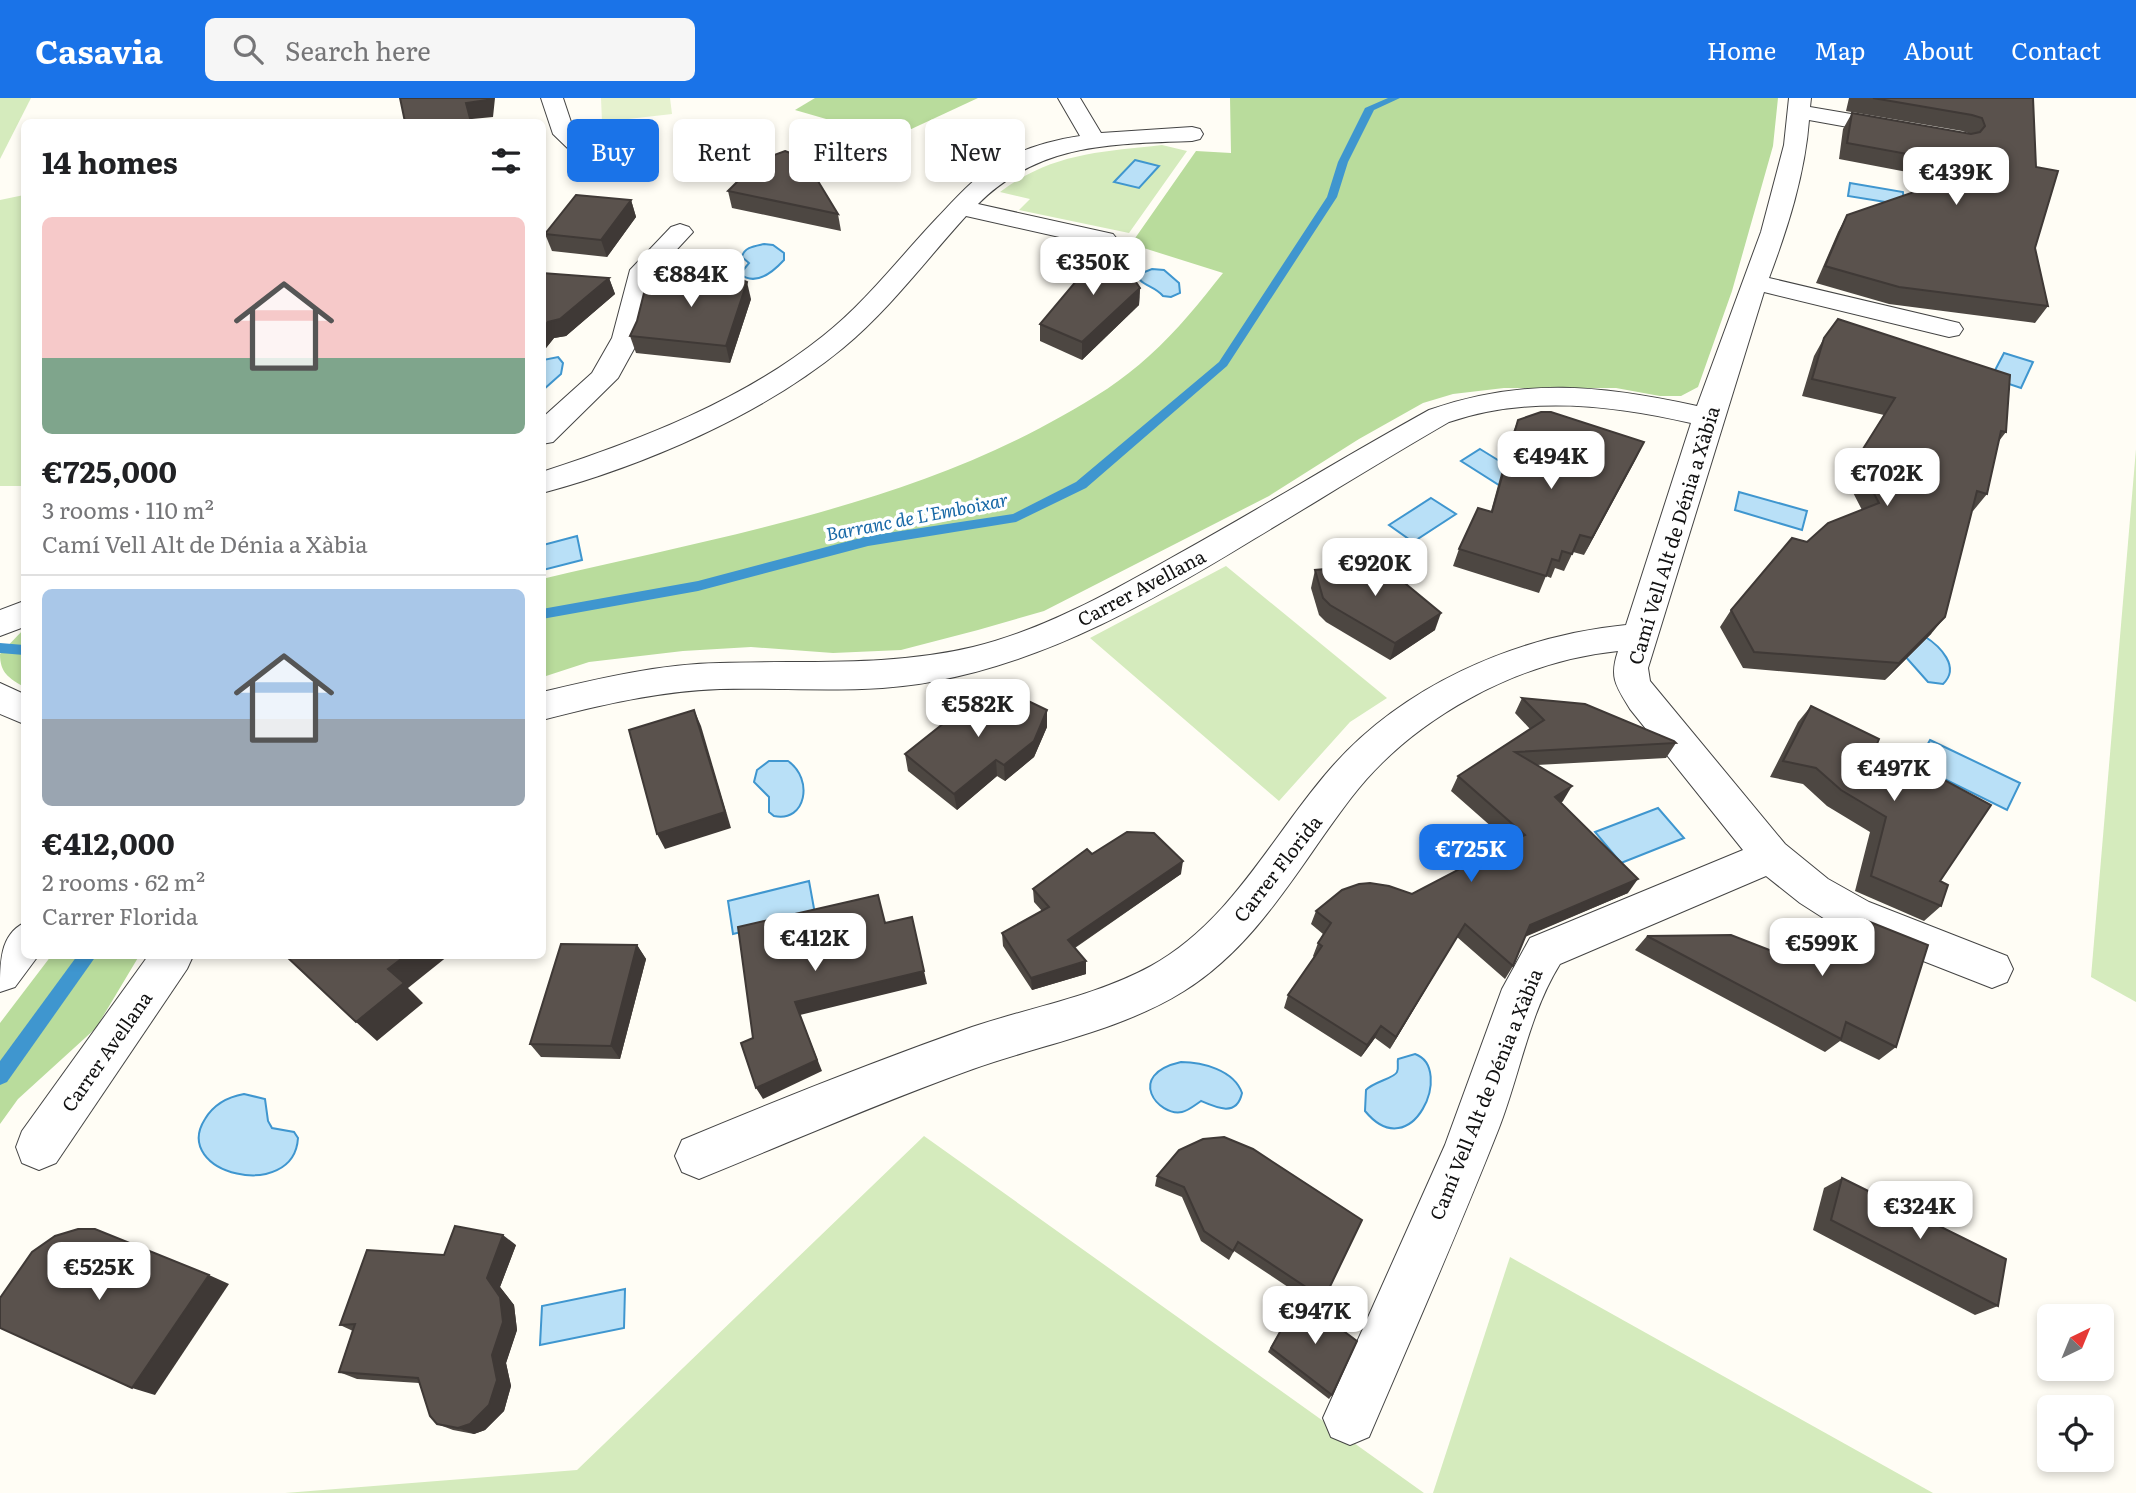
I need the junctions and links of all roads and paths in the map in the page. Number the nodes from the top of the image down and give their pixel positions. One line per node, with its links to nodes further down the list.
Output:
1 (552, 98): 6 (street)
2 (1069, 98): 7 (street)
3 (1799, 104): 4 (street); 11 (street, Camí Vell Alt de Dénia a Xàbia)
4 (1921, 134)
5 (1192, 135): 7 (street)
6 (567, 138)
7 (1095, 141): 8 (street)
8 (960, 207): 10 (street); 15 (street)
9 (680, 232): 14 (street)
10 (1104, 239)
11 (1754, 282): 12 (street); 13 (street, Camí Vell Alt de Dénia a Xàbia)
12 (1949, 329)
13 (1708, 418): 18 (street, Camí Vell Alt de Dénia a Xàbia); 20 (street, Carrer Avellana)
14 (546, 431)
15 (546, 482)
16 (21, 614): 17 (street)
17 (0, 624)
18 (1640, 636): 22 (street, Camí Vell Alt de Dénia a Xàbia); 28 (street, Carrer Florida)
19 (0, 697): 21 (street)
20 (546, 705)
21 (21, 708)
22 (1771, 856): 25 (street); 29 (street, Camí Vell Alt de Dénia a Xàbia)
23 (21, 946): 26 (street)
24 (170, 959): 27 (street, Carrer Avellana)
25 (1992, 969)
26 (0, 973)
27 (39, 1147)
28 (699, 1156)
29 (1350, 1418)

